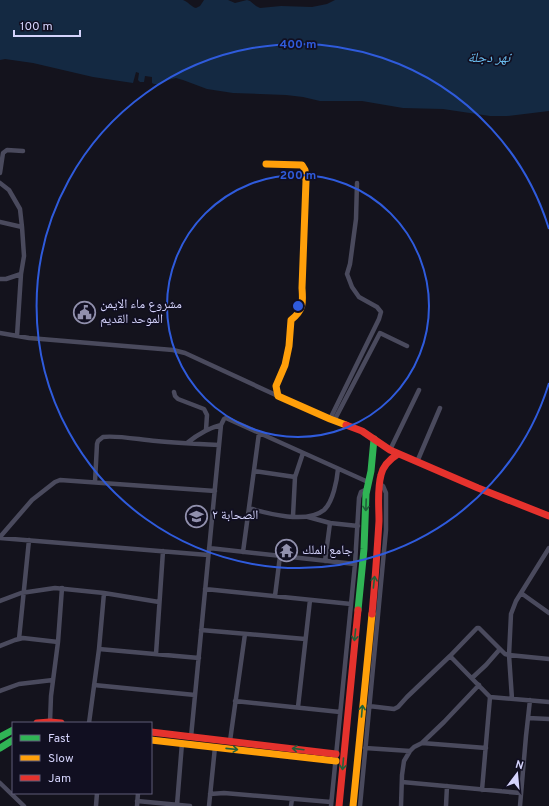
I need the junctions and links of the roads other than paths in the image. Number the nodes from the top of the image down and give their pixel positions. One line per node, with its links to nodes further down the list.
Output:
1 (23, 152): 3 (street)
2 (266, 164): 15 (street)
3 (0, 173)
4 (0, 183): 7 (street)
5 (357, 183): 17 (street)
6 (0, 222): 7 (street)
7 (22, 227): 8 (street)
8 (21, 274): 9 (street); 11 (street)
9 (0, 279)
10 (0, 333): 11 (street)
11 (16, 336): 15 (street)
12 (407, 346): 17 (street)
13 (419, 390): 24 (street)
14 (174, 392): 19 (street)
15 (278, 396): 17 (street)
16 (440, 408): 27 (street)
17 (332, 420): 21 (street)
18 (221, 425): 19 (street); 20 (street); 23 (street)
19 (206, 430): 22 (street)
20 (259, 433): 25 (street); 29 (street)
21 (374, 439): 24 (street); 30 (street)
22 (187, 443): 23 (street); 33 (street)
23 (219, 446): 35 (street)
24 (390, 450): 26 (street)
25 (303, 453): 28 (street); 32 (street)
26 (398, 454): 27 (street); 31 (street)
27 (417, 462): 38 (street)
28 (338, 469): 34 (street); 39 (street)
29 (254, 471): 32 (street); 36 (street)
30 (371, 471): 31 (street); 34 (street)
31 (381, 473): 79 (street)
32 (295, 477): 37 (street)
33 (95, 482): 35 (street); 42 (street)
34 (368, 486): 41 (street); 78 (street, one-way to 78)
35 (215, 491): 44 (street)
36 (249, 508): 37 (street); 47 (street)
37 (293, 516): 39 (street)
38 (549, 516)
39 (308, 517): 40 (street)
40 (330, 523): 41 (street); 50 (street)
41 (358, 526): 51 (street)
42 (0, 538): 43 (street)
43 (29, 540): 46 (street); 54 (street)
44 (209, 548): 47 (street); 48 (street)
45 (549, 548): 56 (street)
46 (163, 551): 48 (street); 60 (street)
47 (243, 552): 49 (street)
48 (208, 555): 53 (street)
49 (280, 556): 50 (street); 57 (street)
50 (325, 561): 51 (street)
51 (355, 564): 61 (street)
52 (62, 588): 54 (street); 55 (street); 67 (street)
53 (205, 589): 57 (street); 63 (street)
54 (25, 592): 59 (street); 65 (street)
55 (104, 593): 60 (street); 69 (street)
56 (521, 593): 62 (street); 72 (street)
57 (275, 596): 58 (street)
58 (310, 600): 61 (street); 66 (street)
59 (0, 601)
60 (159, 602): 71 (street)
61 (351, 604): 78 (street)
62 (549, 613)
63 (201, 630): 64 (street); 74 (street)
64 (245, 634): 66 (street); 87 (street)
65 (19, 639): 67 (street); 68 (street)
66 (305, 639): 90 (street)
67 (58, 642): 77 (street)
68 (0, 646)
69 (99, 649): 71 (street); 80 (street)
70 (500, 649): 72 (street); 73 (street); 76 (street)
71 (156, 654): 74 (street)
72 (509, 655): 75 (street); 85 (street)
73 (450, 656): 76 (street); 89 (street)
74 (199, 658): 83 (street)
75 (549, 659)
76 (472, 678): 81 (street)
77 (53, 680): 82 (street); 94 (street)
78 (347, 683): 91 (street); 128 (street, one-way to 128)
79 (368, 684): 89 (street); 129 (street, one-way to 79)
80 (94, 685): 83 (street); 95 (street)
81 (478, 685): 84 (street); 103 (street)
82 (0, 691)
83 (195, 695): 98 (street)
84 (490, 697): 85 (street); 107 (street)
85 (512, 699): 86 (street)
86 (530, 700): 88 (street); 92 (street)
87 (235, 702): 90 (street); 101 (street)
88 (549, 702)
89 (369, 706): 106 (street)
90 (298, 708): 91 (street)
91 (340, 712): 109 (street)
92 (528, 718): 93 (street); 115 (street)
93 (549, 720)
94 (50, 722)
95 (89, 722)
96 (12, 731): 99 (street)
97 (155, 737): 98 (street); 102 (street)
98 (191, 737): 101 (street)
99 (0, 738)
100 (12, 741): 105 (street)
101 (230, 741): 109 (street, one-way to 101)
102 (182, 743): 104 (street); 122 (street)
103 (422, 743): 107 (street); 108 (street)
104 (215, 747): 109 (street, one-way to 109); 118 (street)
105 (0, 748)
106 (366, 748): 108 (street); 130 (street)
107 (486, 748): 113 (street)
108 (410, 751): 110 (street)
109 (336, 757): 121 (street)
110 (402, 782): 112 (street); 131 (street)
111 (0, 783): 114 (street)
112 (447, 786): 113 (street); 132 (street)
113 (482, 790): 115 (street)
114 (12, 793)
115 (520, 793): 133 (street)
116 (13, 794): 123 (street)
117 (97, 794): 124 (street)
118 (210, 794): 119 (street); 126 (street)
119 (292, 799): 121 (street); 127 (street)
120 (137, 803): 122 (street)
121 (331, 804)
122 (177, 805): 125 (street)
123 (24, 806)
124 (96, 806)
125 (190, 806)
126 (209, 806)
127 (291, 806)
128 (339, 806)
129 (353, 806)
130 (360, 806)
131 (401, 806)
132 (446, 806)
133 (520, 806)

